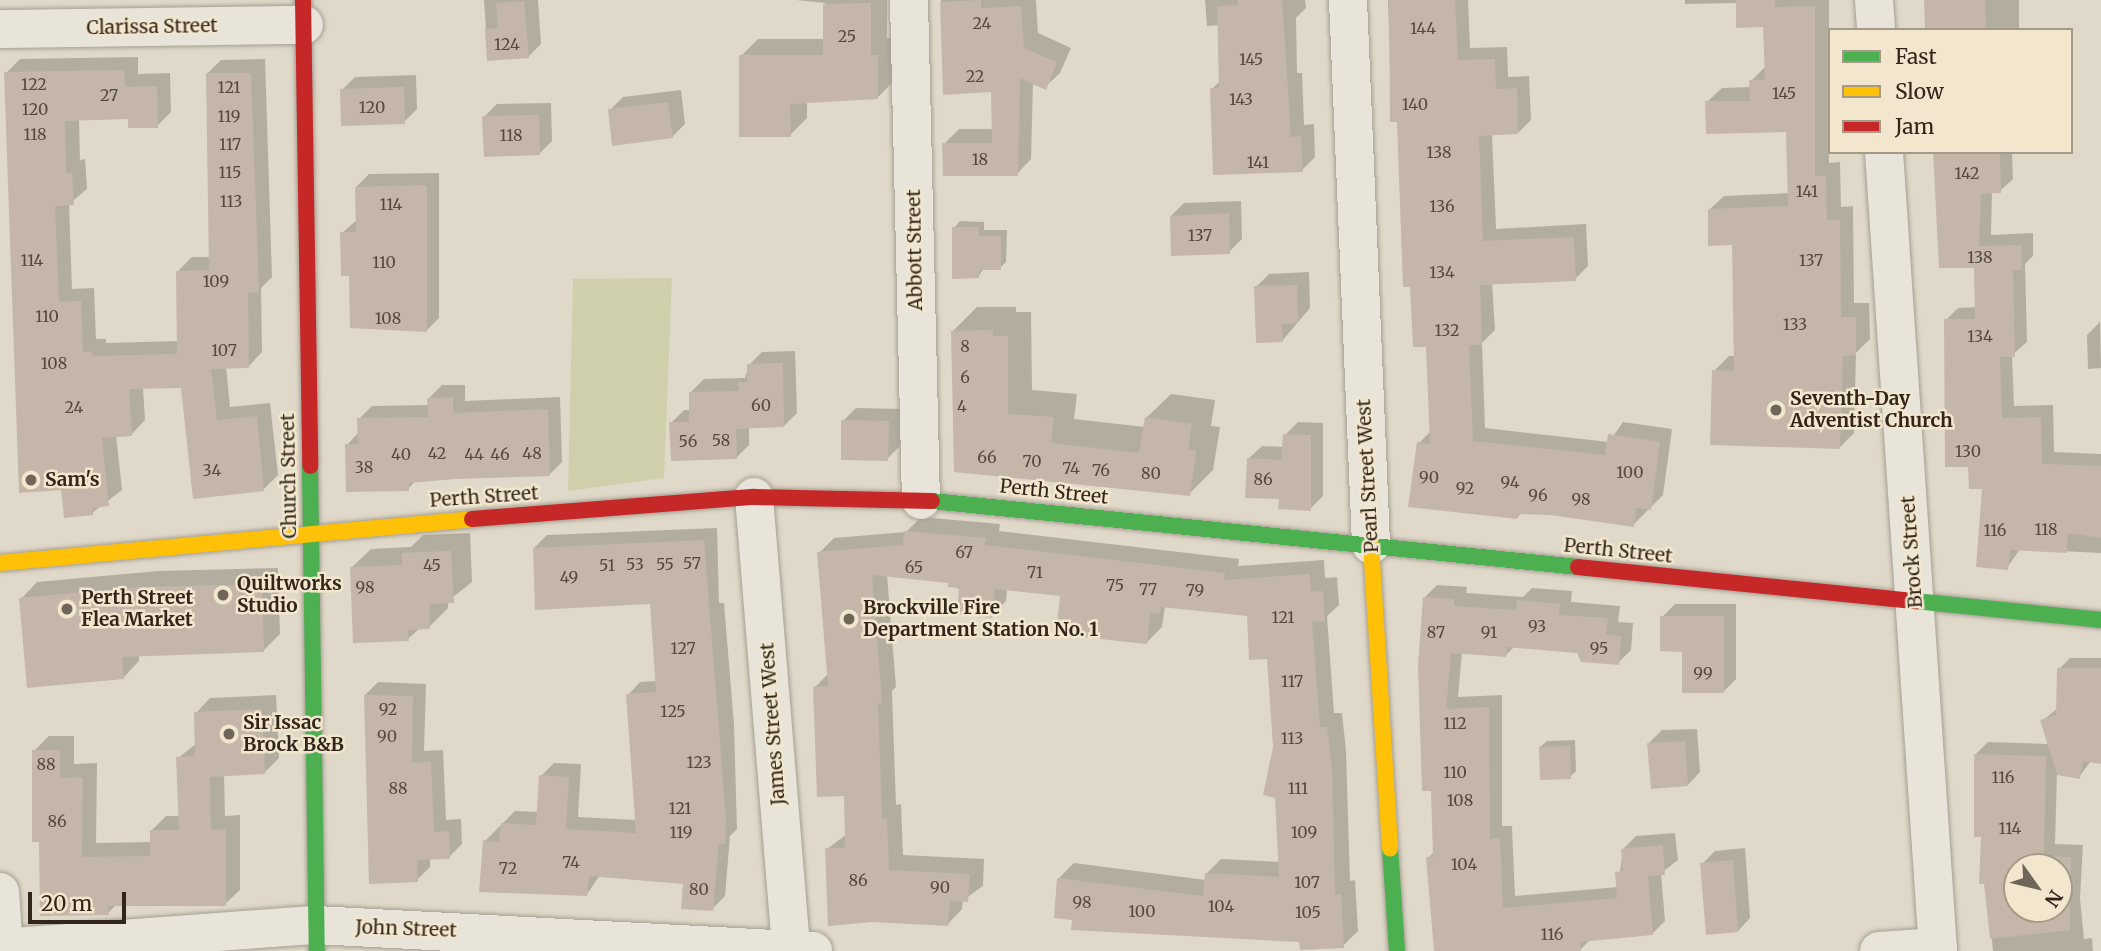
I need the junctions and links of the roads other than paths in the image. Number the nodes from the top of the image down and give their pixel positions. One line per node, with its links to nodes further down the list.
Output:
1 (909, 0): 9 (street, Abbott Street)
2 (1348, 0): 11 (street, Pearl Street West)
3 (1874, 0): 5 (street)
4 (303, 12): 6 (street, Clarissa Street); 10 (street, Church Street)
5 (1876, 28)
6 (0, 29)
7 (1884, 154): 13 (street, Brock Street)
8 (754, 497): 9 (street, Perth Street); 10 (street, Perth Street); 19 (street, James Street West)
9 (920, 500): 11 (street, Perth Street)
10 (310, 532): 12 (street, Perth Street); 16 (street, Church Street)
11 (1371, 545): 13 (street, Perth Street); 20 (street, Pearl Street West)
12 (0, 563)
13 (1916, 603): 14 (street, Perth Street); 18 (street, Brock Street)
14 (2101, 620)
15 (0, 892): 17 (street)
16 (317, 938): 17 (street, John Street); 19 (street, John Street)
17 (2, 949)
18 (1938, 949): 21 (street)
19 (798, 950)
20 (1397, 951)
21 (1879, 951)

